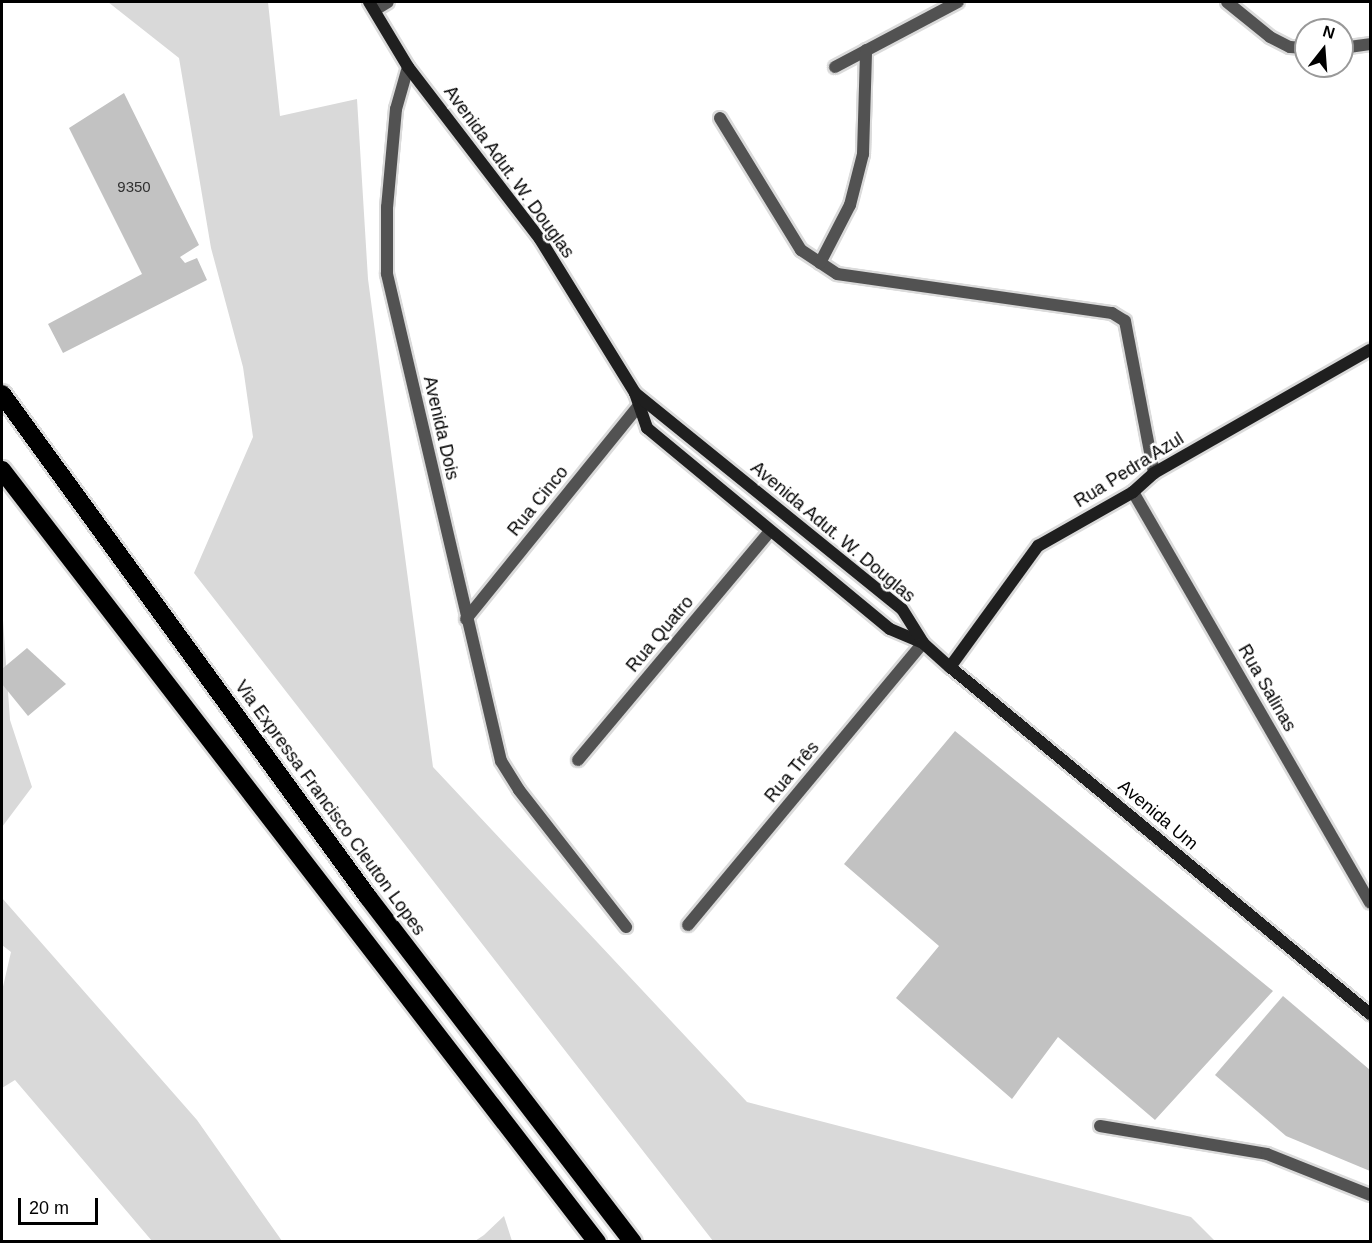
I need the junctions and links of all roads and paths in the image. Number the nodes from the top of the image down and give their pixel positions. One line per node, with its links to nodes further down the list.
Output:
1 (388, 2): 4 (street)
2 (958, 2): 8 (street)
3 (1227, 2): 7 (street)
4 (372, 6): 9 (street, Avenida Adut. W. Douglas)
5 (1371, 44): 6 (street)
6 (1354, 46)
7 (1294, 47)
8 (866, 50): 10 (street); 12 (street)
9 (408, 67): 15 (street, Avenida Adut. W. Douglas); 20 (street, Avenida Dois)
10 (835, 67)
11 (720, 118): 12 (street)
12 (820, 263): 17 (street)
13 (1370, 351): 17 (street, Rua Pedra Azul)
14 (2, 394): 31 (highway, Via Expressa Francisco Cleuton Lopes)
15 (637, 399): 19 (street, Avenida Adut. W. Douglas); 20 (street, Rua Cinco); 21 (street, Avenida Adut. W. Douglas)
16 (2, 470): 30 (highway)
17 (1154, 473): 18 (street, Rua Pedra Azul)
18 (1132, 492): 22 (street, Rua Pedra Azul); 24 (street, Rua Salinas)
19 (769, 532): 21 (street, Avenida Adut. W. Douglas); 23 (street, Rua Quatro)
20 (466, 619): 26 (street, Avenida Dois)
21 (923, 643): 22 (street, Avenida Um); 25 (street, Rua Três)
22 (950, 667): 27 (street, Avenida Um)
23 (578, 760)
24 (1371, 903)
25 (688, 925)
26 (626, 927)
27 (1371, 1014)
28 (1100, 1126): 29 (street)
29 (1371, 1195)
30 (597, 1242)
31 (633, 1242)

